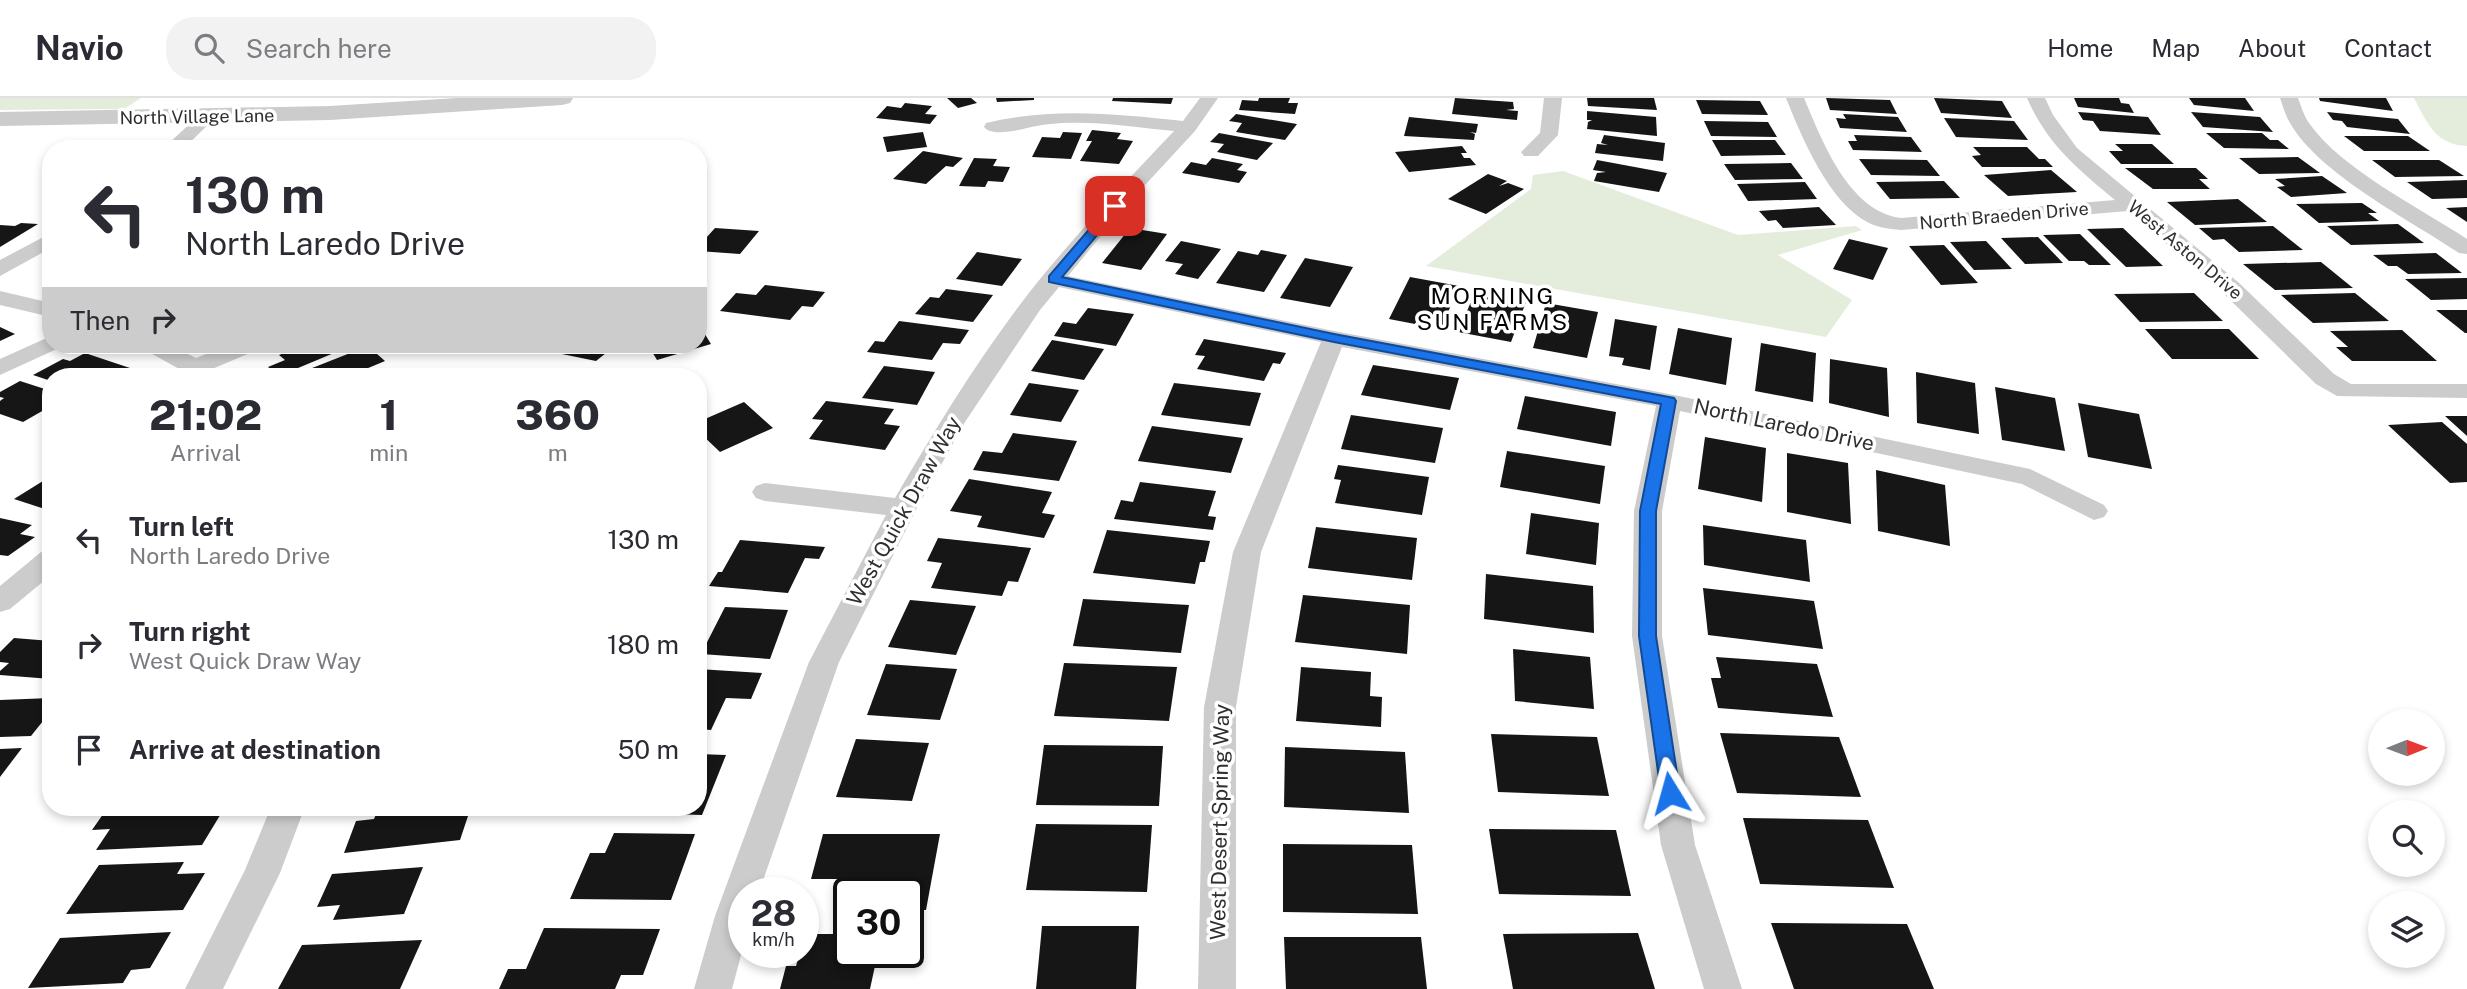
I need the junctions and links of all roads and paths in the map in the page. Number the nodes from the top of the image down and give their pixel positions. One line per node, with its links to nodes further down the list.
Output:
1 (562, 98): 7 (street, North Village Lane)
2 (1209, 98): 10 (street, West Quick Draw Way)
3 (1553, 98): 12 (street)
4 (1795, 98): 13 (street, North Braeden Drive)
5 (2036, 98): 13 (street, West Aston Drive)
6 (2289, 98): 15 (street)
7 (207, 117): 8 (street, North Village Lane); 11 (street)
8 (0, 119)
9 (993, 127): 10 (street)
10 (1188, 127): 17 (street, West Quick Draw Way)
11 (182, 140)
12 (1531, 152)
13 (2133, 205): 27 (street, West Aston Drive)
14 (42, 244): 16 (street)
15 (2467, 248)
16 (0, 269)
17 (1054, 279): 20 (street, North Laredo Drive); 30 (street, West Quick Draw Way)
18 (0, 298): 19 (street)
19 (42, 308)
20 (1334, 338): 28 (street, North Laredo Drive); 37 (street, West Desert Spring Way)
21 (42, 347): 24 (street)
22 (169, 354): 25 (street)
23 (233, 354): 26 (street)
24 (0, 368)
25 (193, 368)
26 (207, 368)
27 (2467, 391)
28 (1669, 401): 31 (street, North Laredo Drive); 38 (street)
29 (765, 492): 30 (street)
30 (903, 508): 36 (street, West Quick Draw Way)
31 (2094, 512)
32 (42, 567): 33 (street)
33 (0, 602)
34 (284, 816): 35 (street)
35 (204, 989)
36 (713, 989)
37 (1217, 989)
38 (1723, 989)

